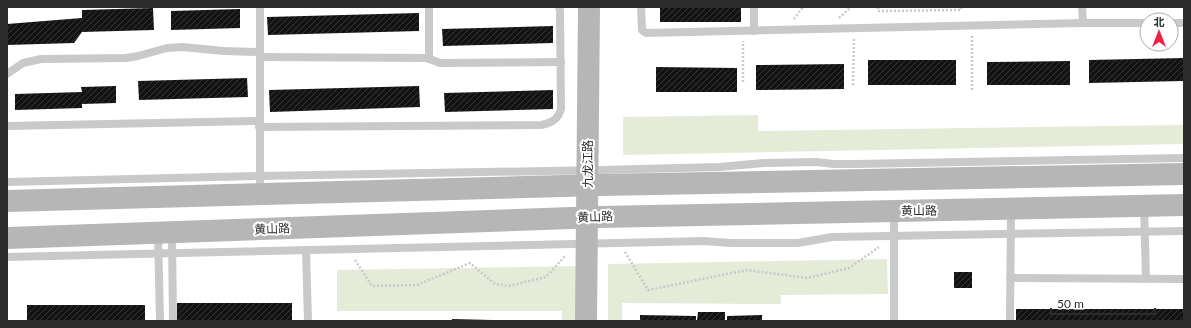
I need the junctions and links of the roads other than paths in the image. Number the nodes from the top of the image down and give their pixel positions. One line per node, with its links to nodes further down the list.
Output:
1 (260, 7): 12 (lane)
2 (429, 7): 13 (lane)
3 (559, 7): 14 (lane)
4 (589, 7): 20 (main road, 九龙江路)
5 (602, 7): 20 (main road, 九龙江路)
6 (642, 7): 11 (lane)
7 (754, 7): 11 (lane)
8 (1082, 7): 10 (lane)
9 (1139, 23): 10 (lane)
10 (1082, 24): 11 (lane)
11 (754, 31)
12 (260, 55): 13 (lane); 15 (lane); 16 (lane)
13 (429, 59): 14 (lane)
14 (560, 62): 16 (lane)
15 (7, 74)
16 (259, 124): 17 (lane); 22 (lane)
17 (7, 126)
18 (1184, 158): 20 (lane)
19 (1184, 174): 20 (main road)
20 (594, 177): 22 (main road); 29 (main road, 九龙江路)
21 (7, 182): 22 (lane)
22 (260, 185): 23 (main road)
23 (7, 201)
24 (1184, 205): 25 (main road, 黄山路)
25 (1152, 206): 26 (main road, 黄山路); 28 (main road); 30 (lane)
26 (1011, 209): 27 (main road, 黄山路); 32 (lane)
27 (894, 211): 29 (main road, 黄山路); 33 (lane)
28 (1184, 211)
29 (594, 217): 35 (main road, 黄山路); 36 (main road, 九龙江路)
30 (1145, 231): 31 (lane); 32 (lane); 40 (lane)
31 (1184, 231)
32 (1011, 234): 33 (lane); 39 (lane)
33 (894, 236): 36 (lane); 47 (lane)
34 (7, 238): 35 (main road, 黄山路)
35 (165, 243): 37 (lane); 38 (lane); 42 (lane); 43 (lane)
36 (596, 244): 37 (lane); 45 (main road, 九龙江路); 46 (main road, 九龙江路)
37 (306, 250): 44 (lane)
38 (7, 257)
39 (1010, 278): 40 (lane); 48 (lane)
40 (1146, 279): 41 (lane)
41 (1184, 279)
42 (160, 321)
43 (174, 321)
44 (308, 321)
45 (586, 321)
46 (599, 321)
47 (894, 321)
48 (1010, 321)

